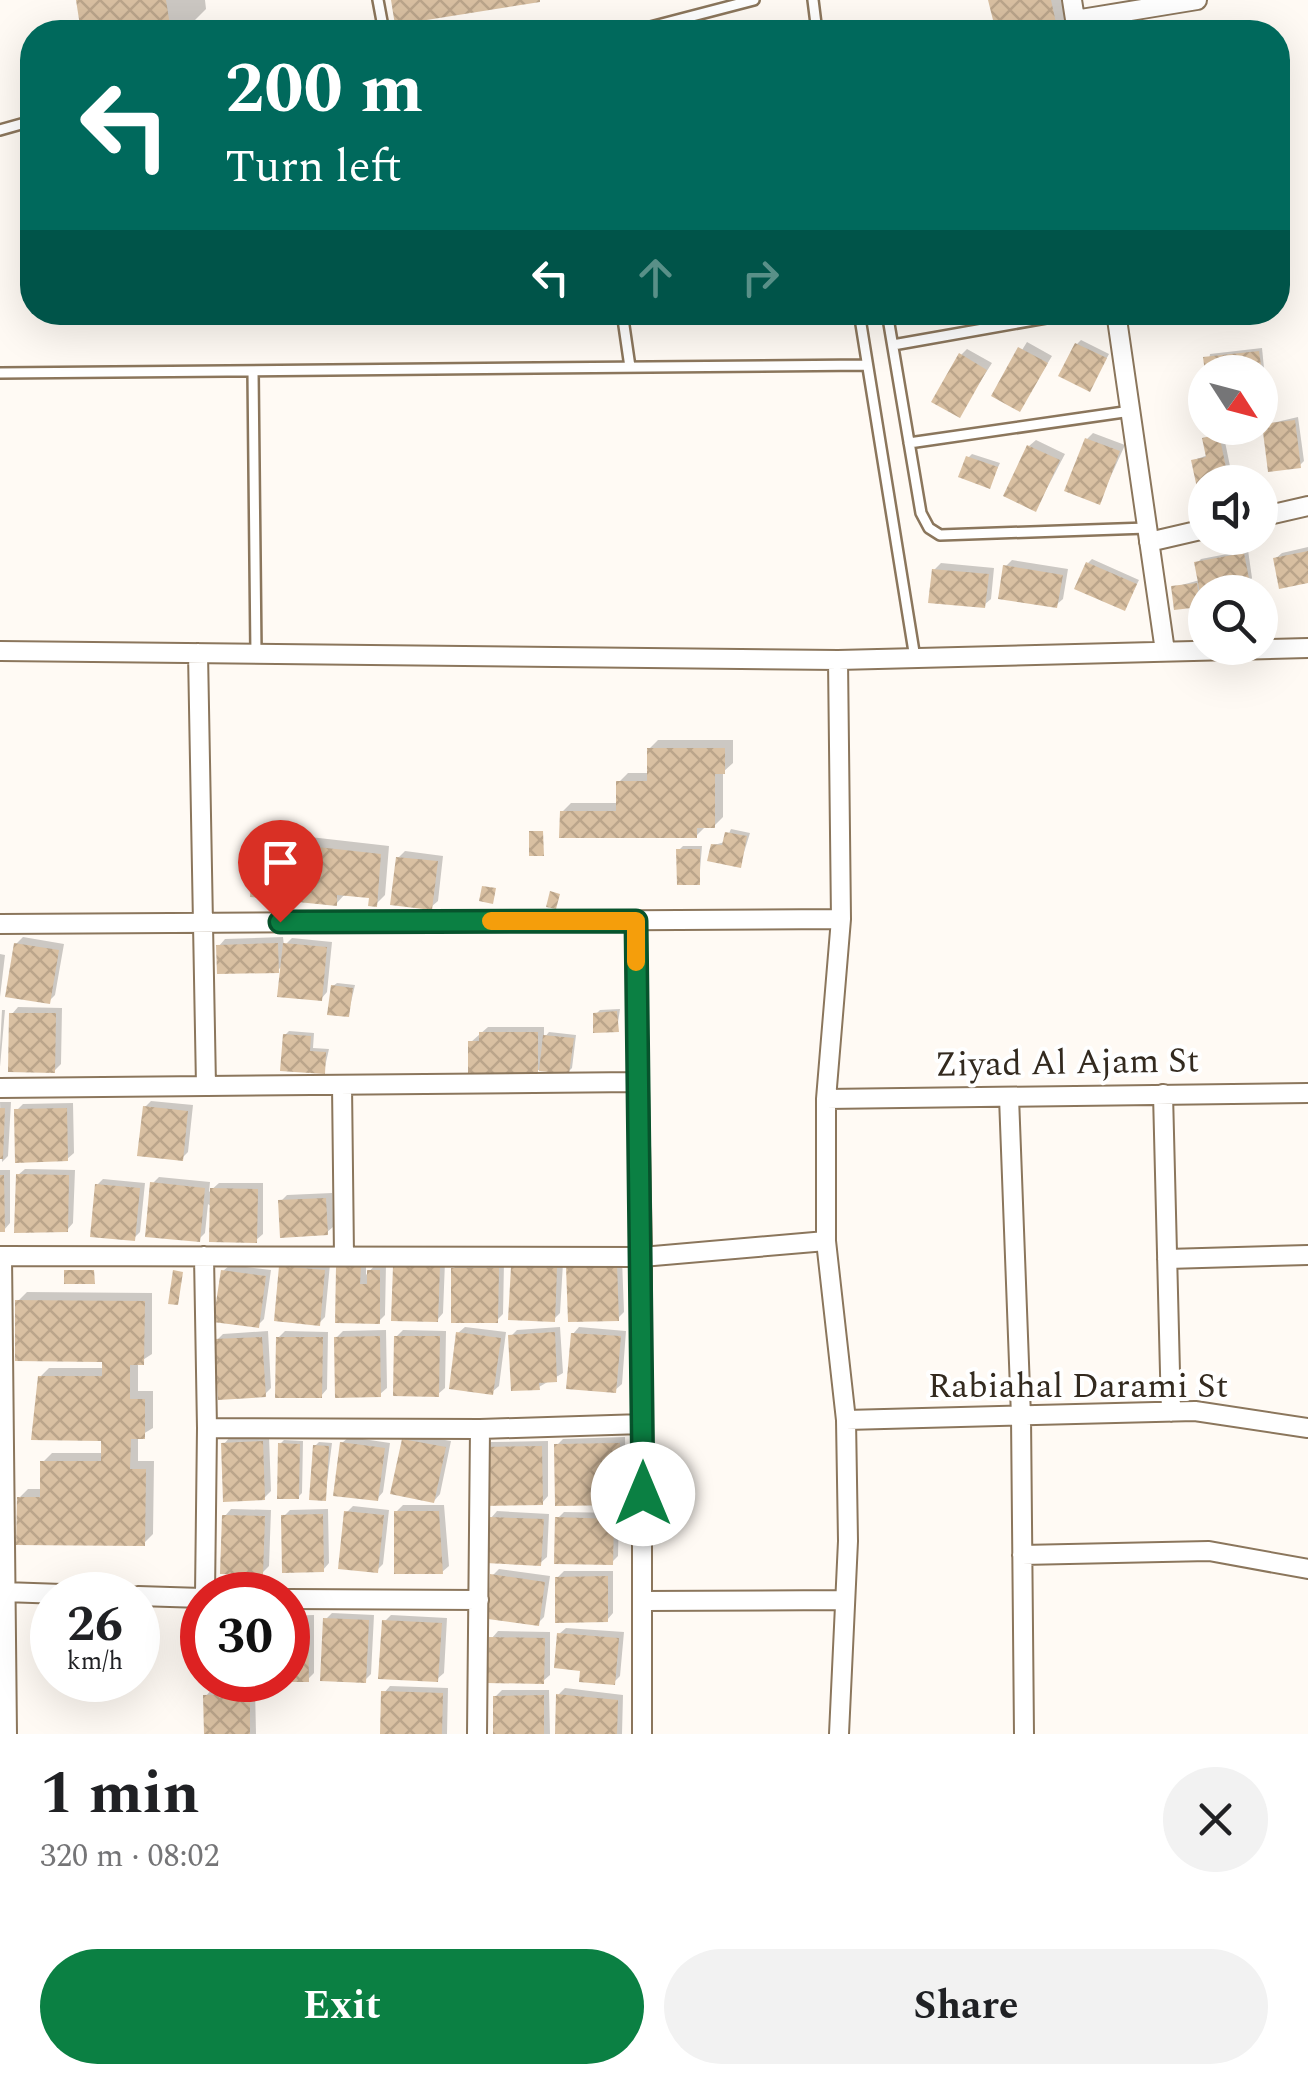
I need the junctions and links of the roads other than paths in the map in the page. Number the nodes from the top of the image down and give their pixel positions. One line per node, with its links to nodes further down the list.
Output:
1 (754, 0): 3 (lane)
2 (1197, 0): 4 (street)
3 (677, 20)
4 (1104, 20)
5 (624, 325): 12 (lane)
6 (861, 325): 11 (lane)
7 (889, 325): 10 (lane)
8 (1006, 325): 10 (lane)
9 (1118, 325): 15 (street)
10 (892, 345): 16 (lane)
11 (867, 365): 12 (lane); 26 (lane)
12 (630, 367): 13 (lane)
13 (253, 370): 14 (lane); 25 (lane)
14 (0, 373)
15 (1131, 411): 16 (lane); 20 (street)
16 (910, 443): 20 (lane)
17 (1308, 506): 18 (street)
18 (1278, 513)
19 (1188, 531): 20 (street)
20 (1148, 535): 23 (street)
21 (1308, 648): 23 (street)
22 (0, 651): 24 (street)
23 (1165, 652): 26 (street)
24 (198, 653): 25 (street); 30 (street)
25 (256, 654): 27 (street)
26 (916, 658): 27 (street)
27 (838, 660): 28 (street)
28 (840, 920): 29 (street); 39 (street)
29 (636, 921): 30 (street); 32 (street)
30 (201, 923): 31 (street); 34 (street)
31 (0, 924)
32 (637, 1082): 33 (street); 45 (street)
33 (342, 1085): 34 (street); 44 (street)
34 (206, 1086): 35 (street)
35 (0, 1088)
36 (1308, 1093): 37 (street, Ziyad Al Ajam St)
37 (1163, 1094): 38 (street, Ziyad Al Ajam St); 46 (street)
38 (1009, 1097): 39 (street, Ziyad Al Ajam St); 48 (street)
39 (826, 1100): 40 (street)
40 (826, 1241): 45 (street); 49 (street)
41 (1308, 1255): 46 (street)
42 (1, 1256): 43 (street); 57 (street)
43 (204, 1256): 44 (street); 51 (street)
44 (344, 1256): 45 (street)
45 (642, 1256): 50 (street)
46 (1167, 1259): 47 (street)
47 (1170, 1412): 48 (street, Rabiahal Darami St); 52 (street, Rabiahal Darami St)
48 (1021, 1416): 49 (street, Rabiahal Darami St); 54 (street)
49 (846, 1420): 62 (street)
50 (643, 1424): 53 (street); 61 (street)
51 (207, 1428): 53 (street); 56 (street)
52 (1308, 1428)
53 (480, 1429): 60 (street)
54 (1022, 1555): 55 (street); 67 (street)
55 (1308, 1569)
56 (204, 1572)
57 (4, 1592): 58 (street); 63 (street)
58 (30, 1593)
59 (310, 1599): 60 (street)
60 (478, 1600): 64 (street)
61 (643, 1600): 62 (street); 65 (street)
62 (845, 1600): 66 (street)
63 (6, 1734)
64 (477, 1734)
65 (642, 1734)
66 (840, 1734)
67 (1024, 1734)

